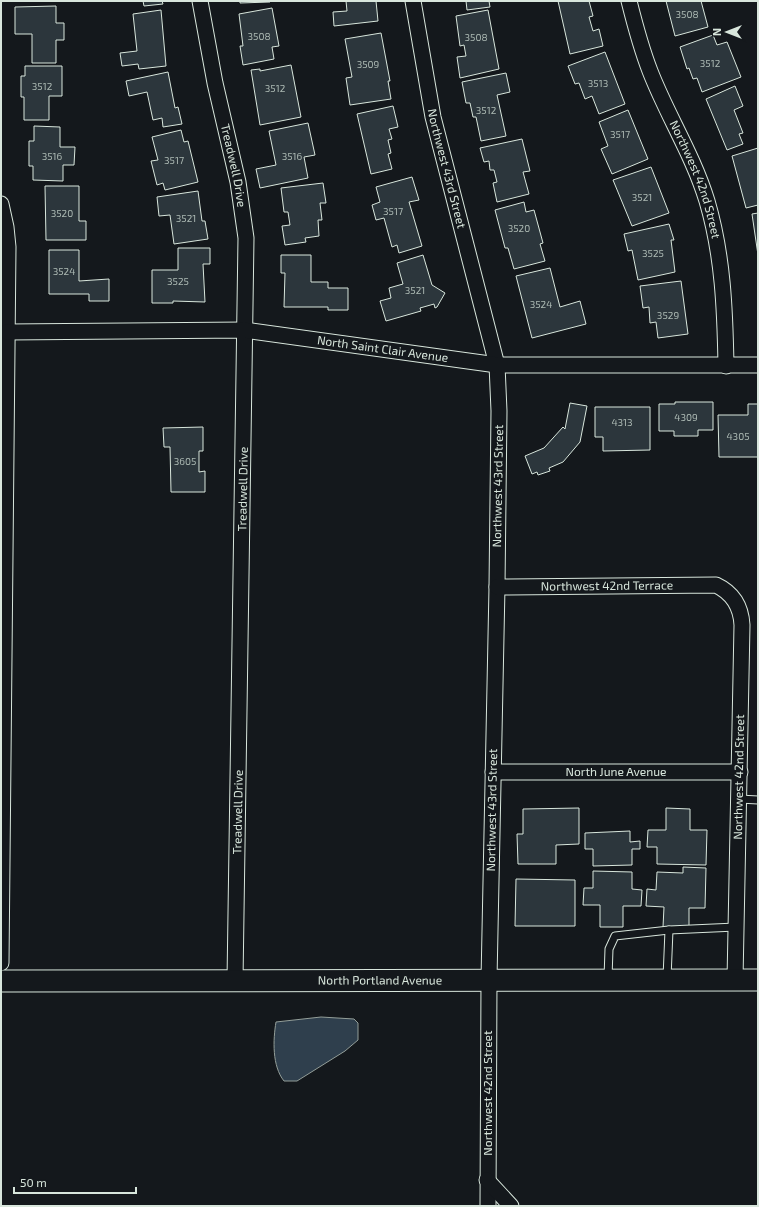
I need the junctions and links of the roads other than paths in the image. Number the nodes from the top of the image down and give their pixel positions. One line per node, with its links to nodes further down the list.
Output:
1 (200, 1): 5 (street, Treadwell Drive)
2 (413, 1): 7 (street, Northwest 43rd Street)
3 (630, 1): 8 (street, Northwest 42nd Street)
4 (1, 204): 6 (street)
5 (244, 330): 6 (street, North Saint Clair Avenue); 7 (street, North Saint Clair Avenue); 26 (street, Treadwell Drive)
6 (7, 332): 10 (street)
7 (497, 365): 8 (street, North Saint Clair Avenue); 12 (street, Northwest 43rd Street)
8 (726, 366): 9 (street, North Saint Clair Avenue)
9 (758, 366)
10 (3, 480): 19 (street)
11 (716, 585): 12 (street, Northwest 42nd Terrace); 14 (street, Northwest 42nd Street)
12 (497, 587): 13 (street, Northwest 43rd Street)
13 (493, 772): 14 (street, North June Avenue); 20 (street, Northwest 43rd Street)
14 (740, 772): 15 (street, Northwest 42nd Street)
15 (739, 799): 16 (lane); 17 (street, Northwest 42nd Street)
16 (758, 800)
17 (736, 927): 18 (lane); 23 (street, Northwest 42nd Street)
18 (669, 930): 21 (lane); 22 (lane)
19 (1, 963)
20 (489, 980): 21 (main road, North Portland Avenue); 26 (main road, North Portland Avenue); 27 (street, Northwest 42nd Street)
21 (608, 980): 22 (main road, North Portland Avenue)
22 (666, 980): 23 (main road, North Portland Avenue)
23 (735, 980): 24 (main road, North Portland Avenue)
24 (758, 980)
25 (1, 981): 26 (main road, North Portland Avenue)
26 (235, 981)
27 (488, 1180): 28 (street, Northwest 42nd Street); 29 (street)
28 (488, 1206)
29 (511, 1206)

